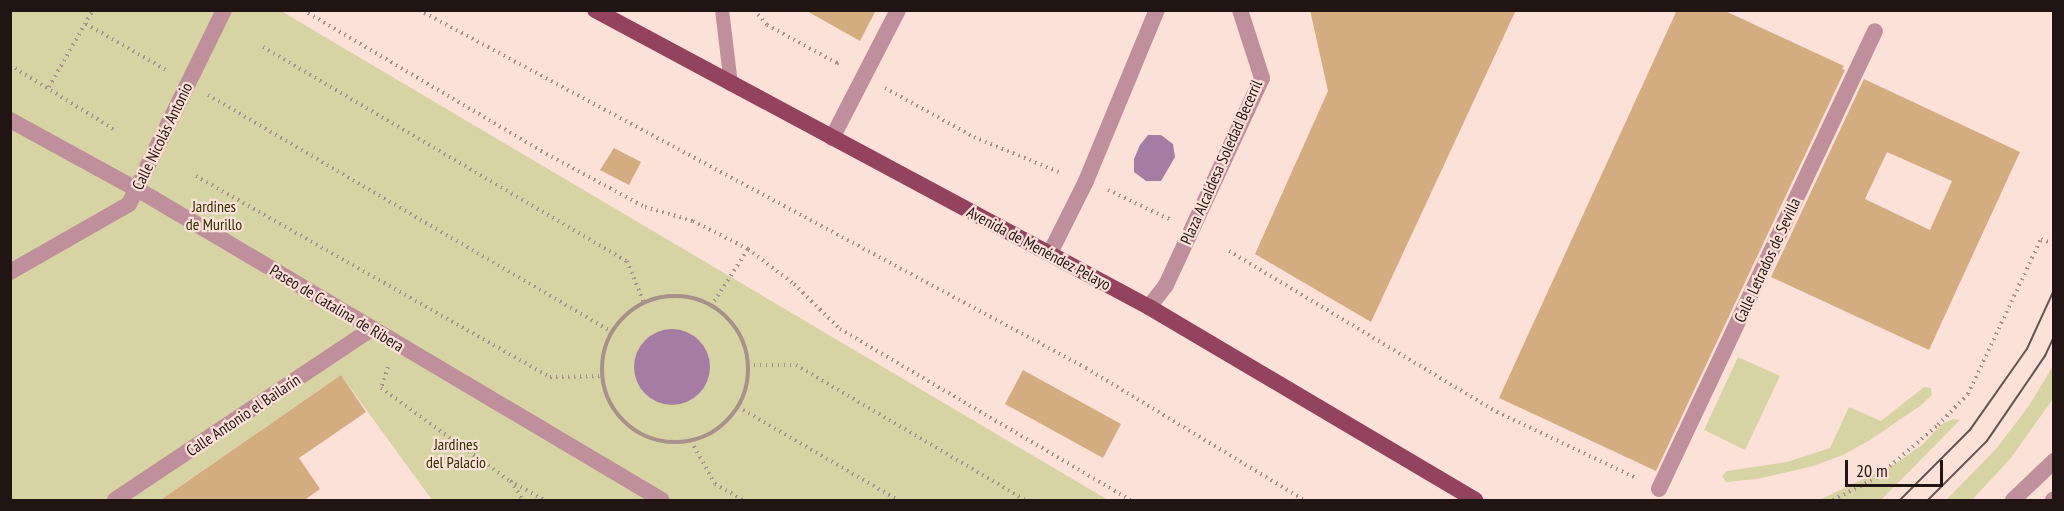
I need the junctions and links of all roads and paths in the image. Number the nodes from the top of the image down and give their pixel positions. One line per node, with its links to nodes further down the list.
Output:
1 (93, 10): 11 (path)
2 (224, 10): 16 (street, Calle Nicolás Antonio)
3 (303, 10): 28 (path)
4 (419, 10): 53 (path)
5 (595, 10): 17 (main road, Avenida de Menéndez Pelayo)
6 (722, 10): 17 (lane)
7 (754, 10): 14 (path)
8 (898, 10): 14 (street)
9 (1157, 10): 30 (street)
10 (1240, 10): 34 (street, Plaza Alcaldesa Soledad Becerril)
11 (86, 24): 16 (path); 18 (path)
12 (1875, 32): 44 (street, Calle Letrados de Sevilla)
13 (263, 47): 32 (path)
14 (875, 55): 21 (street); 22 (path)
15 (10, 65): 18 (path)
16 (188, 84): 25 (street, Calle Nicolás Antonio); 36 (path)
17 (732, 84): 21 (main road, Avenida de Menéndez Pelayo)
18 (49, 87): 20 (path)
19 (10, 120): 25 (street, Paseo de Catalina de Ribera)
20 (115, 130)
21 (832, 138): 30 (main road, Avenida de Menéndez Pelayo)
22 (1061, 173)
23 (196, 176): 39 (path)
24 (1102, 187): 26 (path)
25 (136, 189): 31 (street, Calle Nicolás Antonio); 35 (street, Paseo de Catalina de Ribera)
26 (1172, 220)
27 (2054, 244): 55 (path)
28 (748, 249): 33 (path); 52 (path)
29 (1229, 251): 44 (path)
30 (1050, 253): 34 (main road, Avenida de Menéndez Pelayo)
31 (10, 272)
32 (644, 303): 33 (path); 36 (path)
33 (711, 306): 38 (path)
34 (1149, 307): 54 (main road, Avenida de Menéndez Pelayo)
35 (372, 329): 37 (street, Paseo de Catalina de Ribera); 45 (street, Calle Antonio el Bailarín)
36 (612, 332): 39 (path)
37 (395, 343): 43 (path); 48 (street, Paseo de Catalina de Ribera)
38 (748, 365): 40 (path); 51 (path)
39 (602, 376): 41 (path)
40 (738, 407): 41 (path); 50 (path)
41 (691, 441): 49 (path)
42 (2054, 461): 56 (street)
43 (510, 481): 46 (path); 47 (path)
44 (1659, 489)
45 (115, 501)
46 (523, 501)
47 (544, 501)
48 (662, 501)
49 (743, 501)
50 (898, 501)
51 (1025, 501)
52 (1130, 501)
53 (1304, 501)
54 (1475, 501)
55 (1833, 501)
56 (2013, 501)

